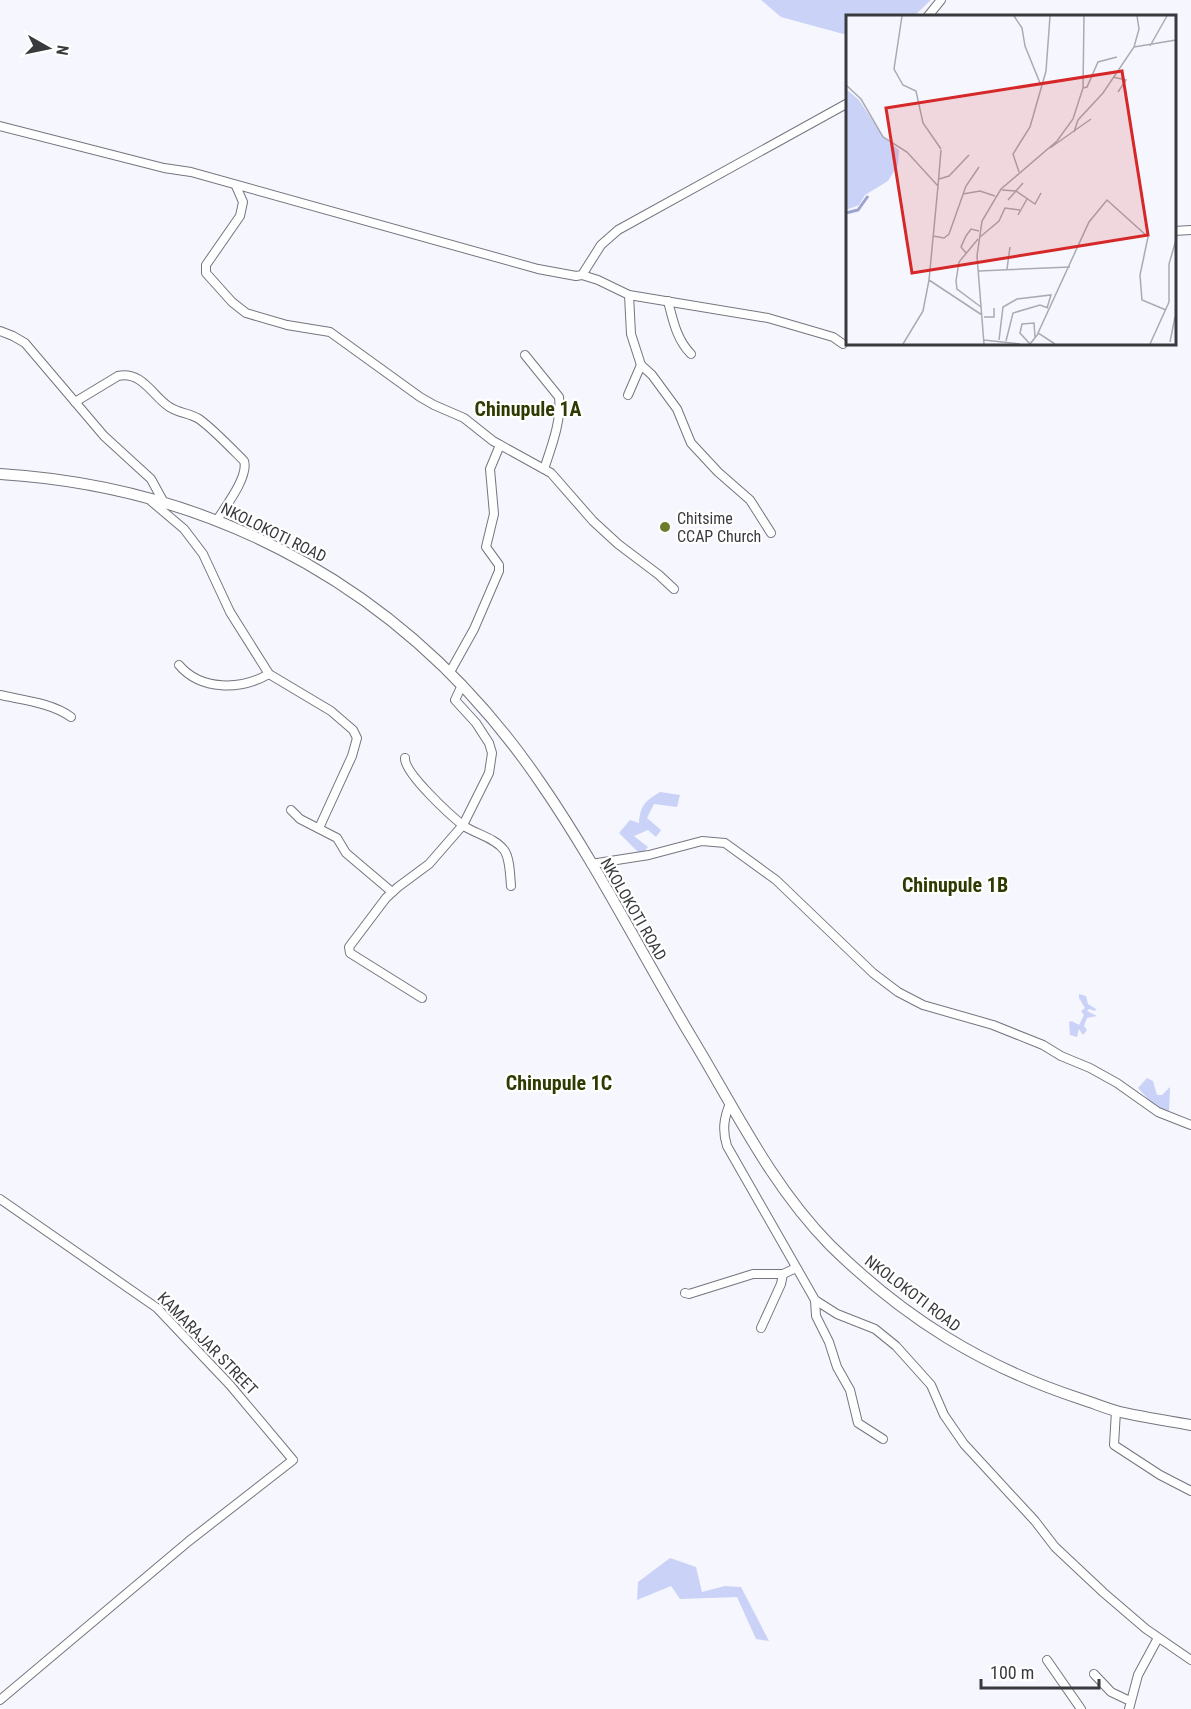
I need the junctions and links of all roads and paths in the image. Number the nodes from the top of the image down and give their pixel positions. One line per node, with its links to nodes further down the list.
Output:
1 (941, 0): 2 (street)
2 (929, 15)
3 (846, 105): 8 (street)
4 (0, 126): 5 (street)
5 (236, 186): 8 (street); 18 (street)
6 (1191, 230): 7 (street)
7 (1176, 231)
8 (582, 275): 9 (street)
9 (629, 295): 10 (street); 15 (street)
10 (668, 301): 12 (street); 13 (street)
11 (0, 331): 17 (street)
12 (844, 343)
13 (691, 354)
14 (525, 355): 19 (street)
15 (641, 365): 16 (street); 24 (street)
16 (628, 395)
17 (75, 402): 22 (street); 23 (street)
18 (500, 445): 19 (street); 27 (street)
19 (544, 469): 25 (street)
20 (0, 474): 21 (main road, NKOLOKOTI ROAD)
21 (146, 497): 22 (main road, NKOLOKOTI ROAD); 28 (street)
22 (163, 501): 23 (main road, NKOLOKOTI ROAD)
23 (217, 520): 27 (main road, NKOLOKOTI ROAD)
24 (771, 533)
25 (674, 589)
26 (179, 665): 28 (street)
27 (450, 672): 29 (main road, NKOLOKOTI ROAD)
28 (269, 674): 35 (street)
29 (462, 685): 34 (street); 36 (main road, NKOLOKOTI ROAD)
30 (0, 695): 31 (street)
31 (71, 717)
32 (405, 758): 34 (street)
33 (291, 810): 35 (street)
34 (463, 825): 37 (street); 38 (street)
35 (319, 828): 38 (street)
36 (591, 864): 40 (main road, NKOLOKOTI ROAD); 41 (street)
37 (512, 886)
38 (392, 892): 39 (street)
39 (422, 998)
40 (730, 1103): 43 (street); 48 (main road, NKOLOKOTI ROAD)
41 (1188, 1121)
42 (0, 1199): 56 (street, KAMARAJAR STREET)
43 (796, 1268): 44 (street); 46 (street)
44 (783, 1274): 45 (street); 47 (street)
45 (685, 1293)
46 (815, 1300): 50 (street); 52 (street)
47 (762, 1328)
48 (1116, 1411): 49 (main road, NKOLOKOTI ROAD); 51 (street)
49 (1191, 1425)
50 (883, 1439)
51 (1191, 1491)
52 (1158, 1638): 54 (street); 57 (street)
53 (1047, 1660): 58 (street)
54 (1191, 1660)
55 (1094, 1674): 57 (street)
56 (0, 1700)
57 (1129, 1705)
58 (1081, 1709)

